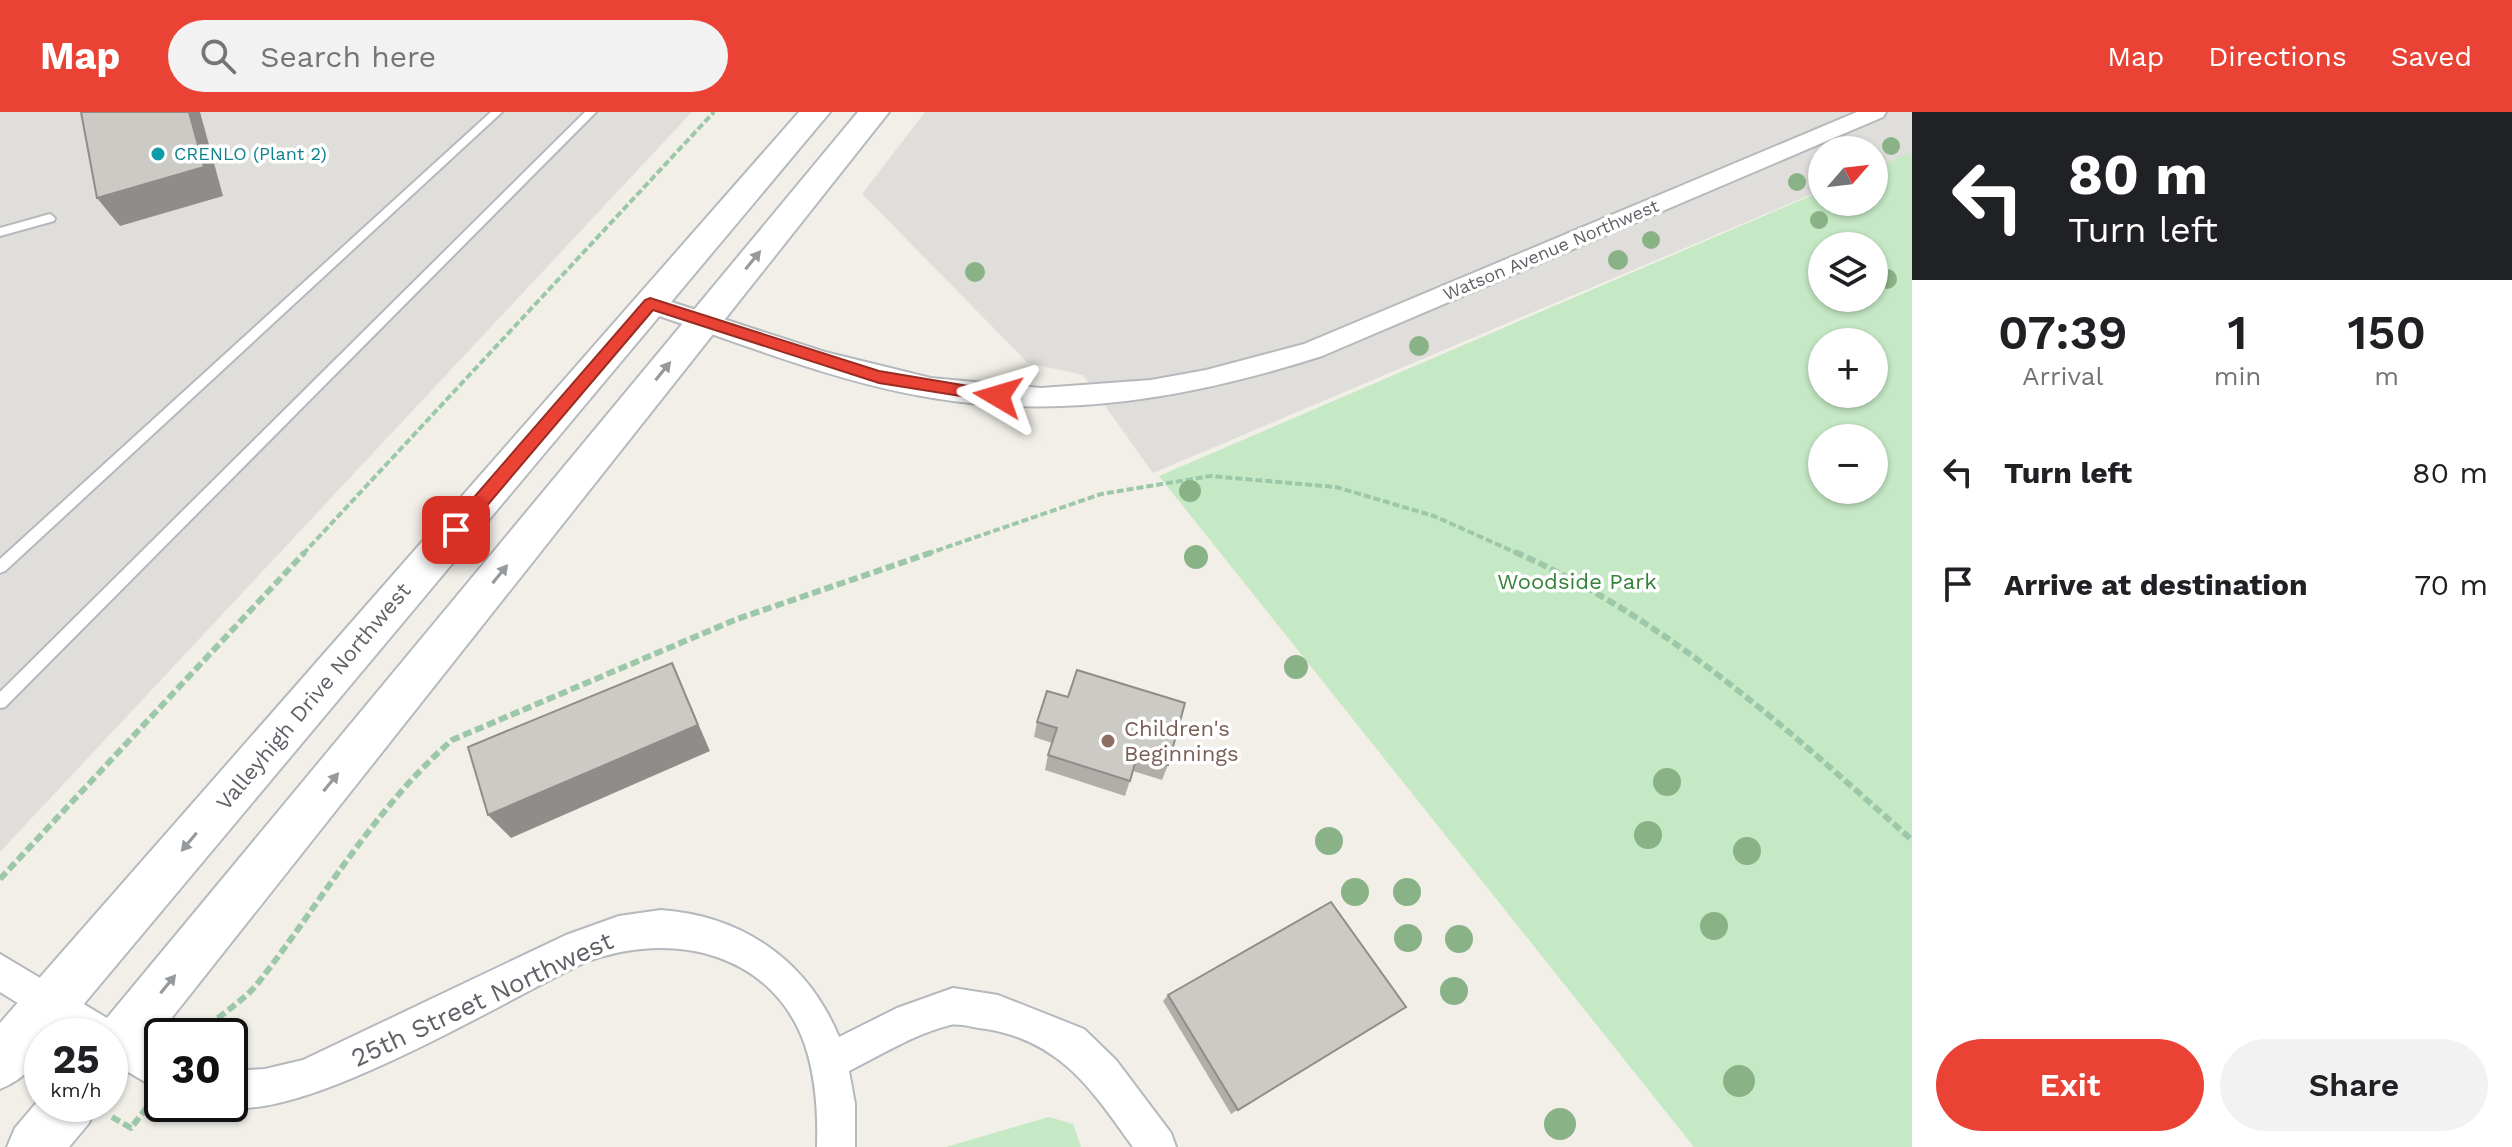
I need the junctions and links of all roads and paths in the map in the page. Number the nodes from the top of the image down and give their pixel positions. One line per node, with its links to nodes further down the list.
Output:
1 (497, 112): 11 (lane)
2 (591, 112): 12 (lane)
3 (714, 112): 14 (path)
4 (815, 112): 9 (main road, Valleyhigh Drive Northwest)
5 (874, 112): 10 (main road, one-way to 5)
6 (1875, 112): 10 (street, Watson Avenue Northwest)
7 (50, 218): 8 (lane)
8 (0, 232)
9 (650, 304): 10 (street, Watson Avenue Northwest); 16 (main road, Valleyhigh Drive Northwest, one-way to 16)
10 (703, 321): 19 (main road, one-way to 10)
11 (0, 567)
12 (0, 702)
13 (1912, 840): 18 (path)
14 (0, 879)
15 (0, 972): 16 (street)
16 (51, 1004): 17 (street); 21 (main road, Valleyhigh Drive Northwest)
17 (72, 1018)
18 (213, 1018)
19 (128, 1023)
20 (829, 1061): 22 (street, 25th Street Northwest); 25 (street, 25th Street Northwest); 26 (street)
21 (0, 1063)
22 (248, 1089)
23 (55, 1122): 24 (main road)
24 (34, 1147)
25 (836, 1147)
26 (1157, 1147)

